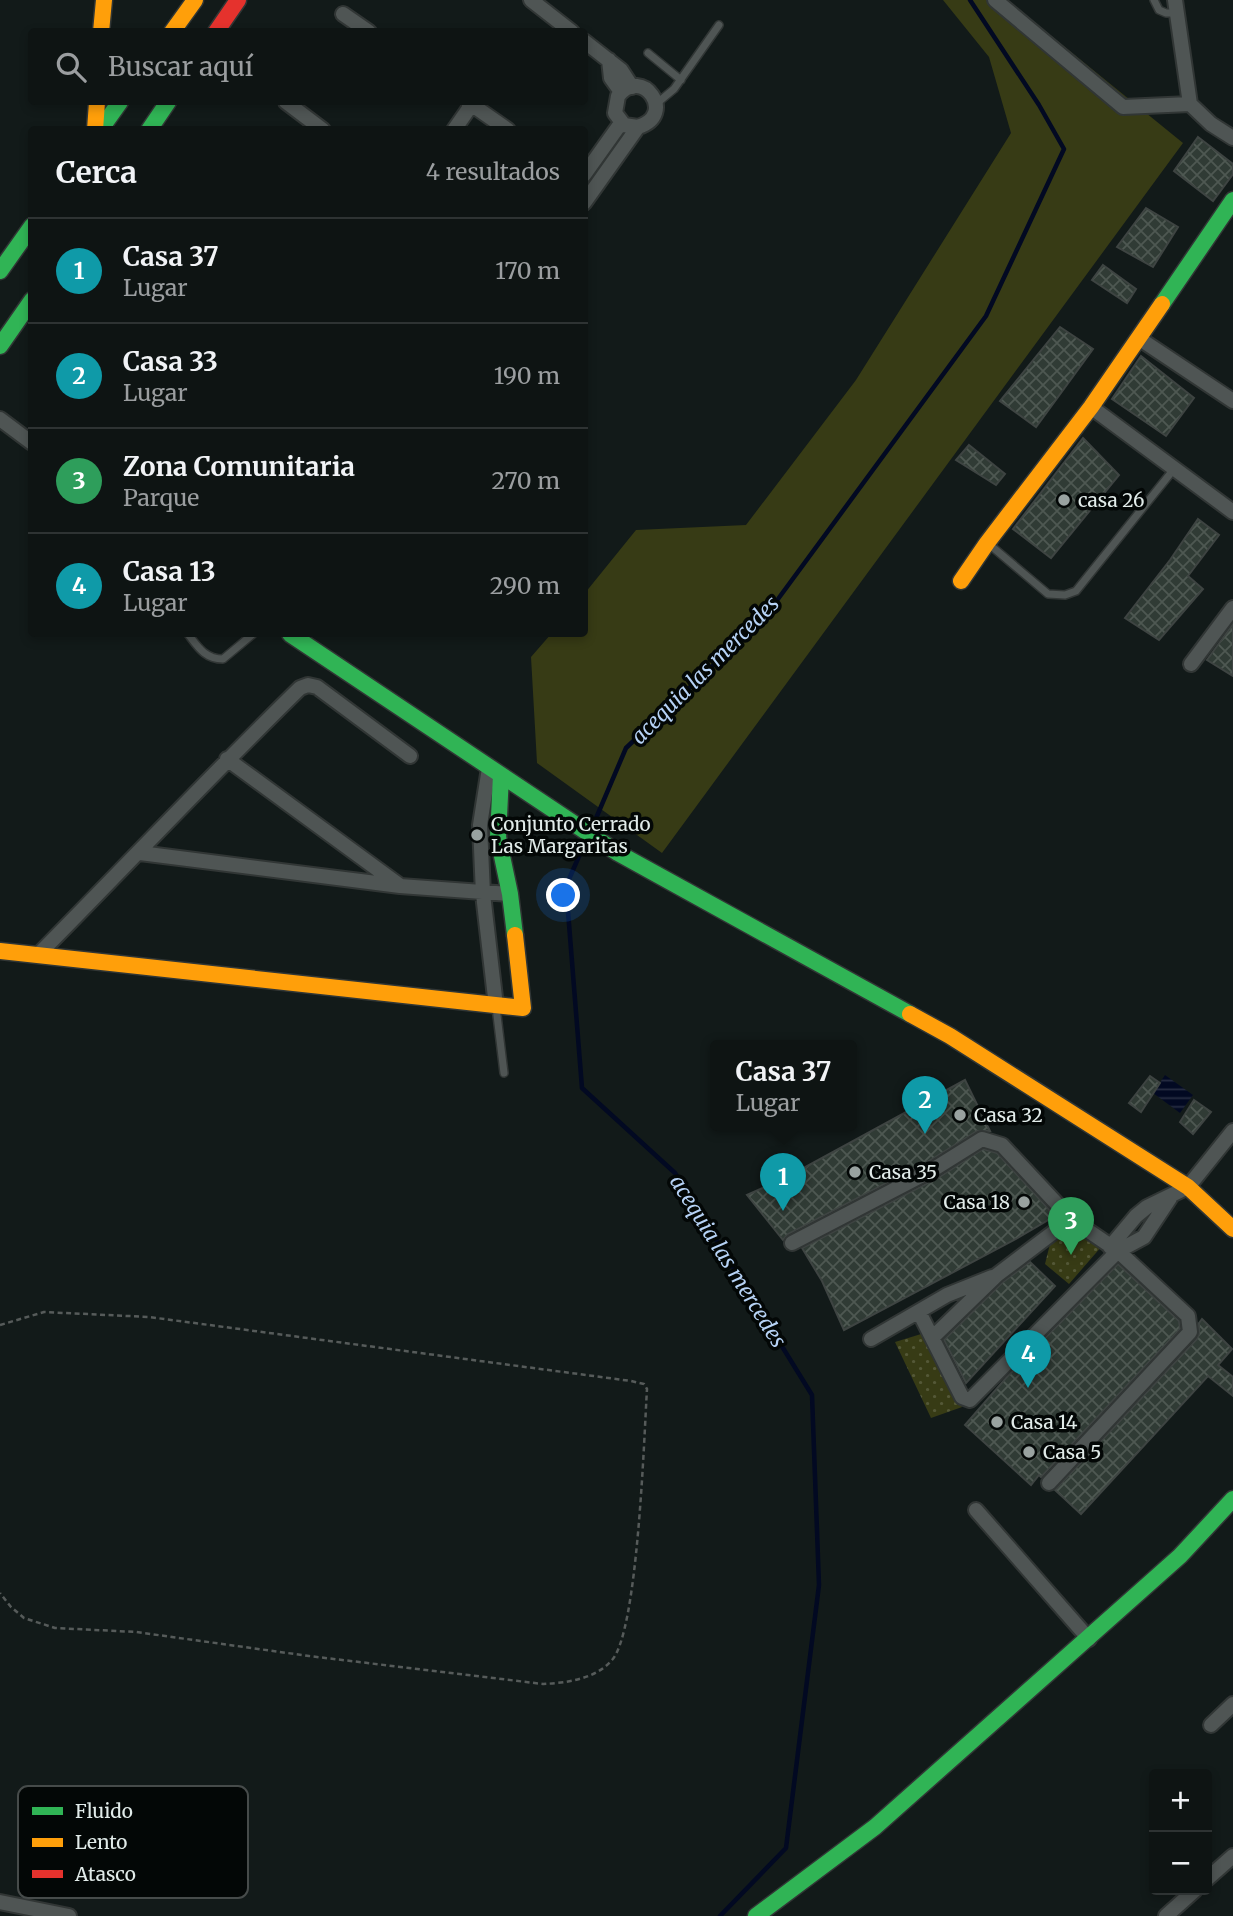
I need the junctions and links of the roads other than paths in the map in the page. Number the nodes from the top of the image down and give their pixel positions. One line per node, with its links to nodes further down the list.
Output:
1 (104, 0): 10 (street)
2 (195, 0): 11 (street)
3 (238, 0): 12 (street)
4 (995, 0): 20 (street)
5 (1154, 0): 7 (lane)
6 (535, 1): 14 (street)
7 (1176, 6): 20 (street)
8 (344, 14): 13 (street)
9 (719, 25): 17 (lane)
10 (102, 28)
11 (175, 28)
12 (219, 28)
13 (363, 28)
14 (567, 28)
15 (588, 44): 18 (street)
16 (648, 53): 17 (lane)
17 (681, 80): 19 (lane)
18 (626, 89): 19 (street); 27 (street)
19 (656, 104): 34 (street)
20 (1189, 104): 35 (street)
21 (97, 105): 28 (street)
22 (118, 105): 29 (street)
23 (166, 105): 30 (street)
24 (290, 105): 31 (street)
25 (469, 105): 32 (street)
26 (473, 105): 33 (street)
27 (621, 122): 34 (street); 36 (street)
28 (97, 126)
29 (100, 126)
30 (152, 126)
31 (318, 126)
32 (456, 126)
33 (502, 126)
34 (638, 127): 37 (street)
35 (1233, 138)
36 (588, 169)
37 (588, 197)
38 (1233, 200): 42 (street)
39 (28, 232): 40 (street)
40 (0, 271)
41 (28, 306): 43 (street)
42 (1140, 339): 44 (street); 45 (street)
43 (0, 345)
44 (1233, 401)
45 (1091, 407): 48 (street); 50 (street)
46 (0, 419): 47 (street)
47 (28, 440)
48 (1174, 469): 49 (street); 50 (lane)
49 (1233, 512)
50 (987, 543): 51 (street)
51 (961, 582)
52 (1233, 608): 56 (street)
53 (194, 637): 54 (lane)
54 (249, 637)
55 (294, 637): 59 (street)
56 (1191, 664)
57 (410, 756): 58 (street)
58 (227, 759): 60 (street); 61 (street)
59 (495, 771): 62 (street); 63 (street); 69 (street)
60 (140, 853): 61 (street); 65 (street)
61 (400, 886): 62 (street)
62 (483, 894): 63 (street); 66 (street)
63 (510, 894): 66 (street)
64 (0, 951): 65 (street)
65 (39, 954): 66 (street)
66 (496, 1006): 67 (lane)
67 (504, 1073)
68 (1233, 1131): 69 (street)
69 (1188, 1187): 71 (street); 73 (street)
70 (1071, 1219): 72 (street); 73 (street); 74 (street)
71 (1233, 1229)
72 (792, 1243)
73 (1114, 1249): 76 (street); 78 (street)
74 (996, 1275): 75 (street); 76 (street)
75 (919, 1312): 76 (street); 77 (street)
76 (933, 1337)
77 (871, 1339)
78 (1049, 1483)
79 (1233, 1499): 81 (street)
80 (976, 1510): 81 (street)
81 (1089, 1639): 89 (street)
82 (1233, 1704): 83 (street)
83 (1211, 1725)
84 (1233, 1856): 85 (street)
85 (1212, 1875)
86 (1189, 1895): 90 (street)
87 (0, 1902): 88 (street)
88 (69, 1916)
89 (756, 1916)
90 (1166, 1916)

